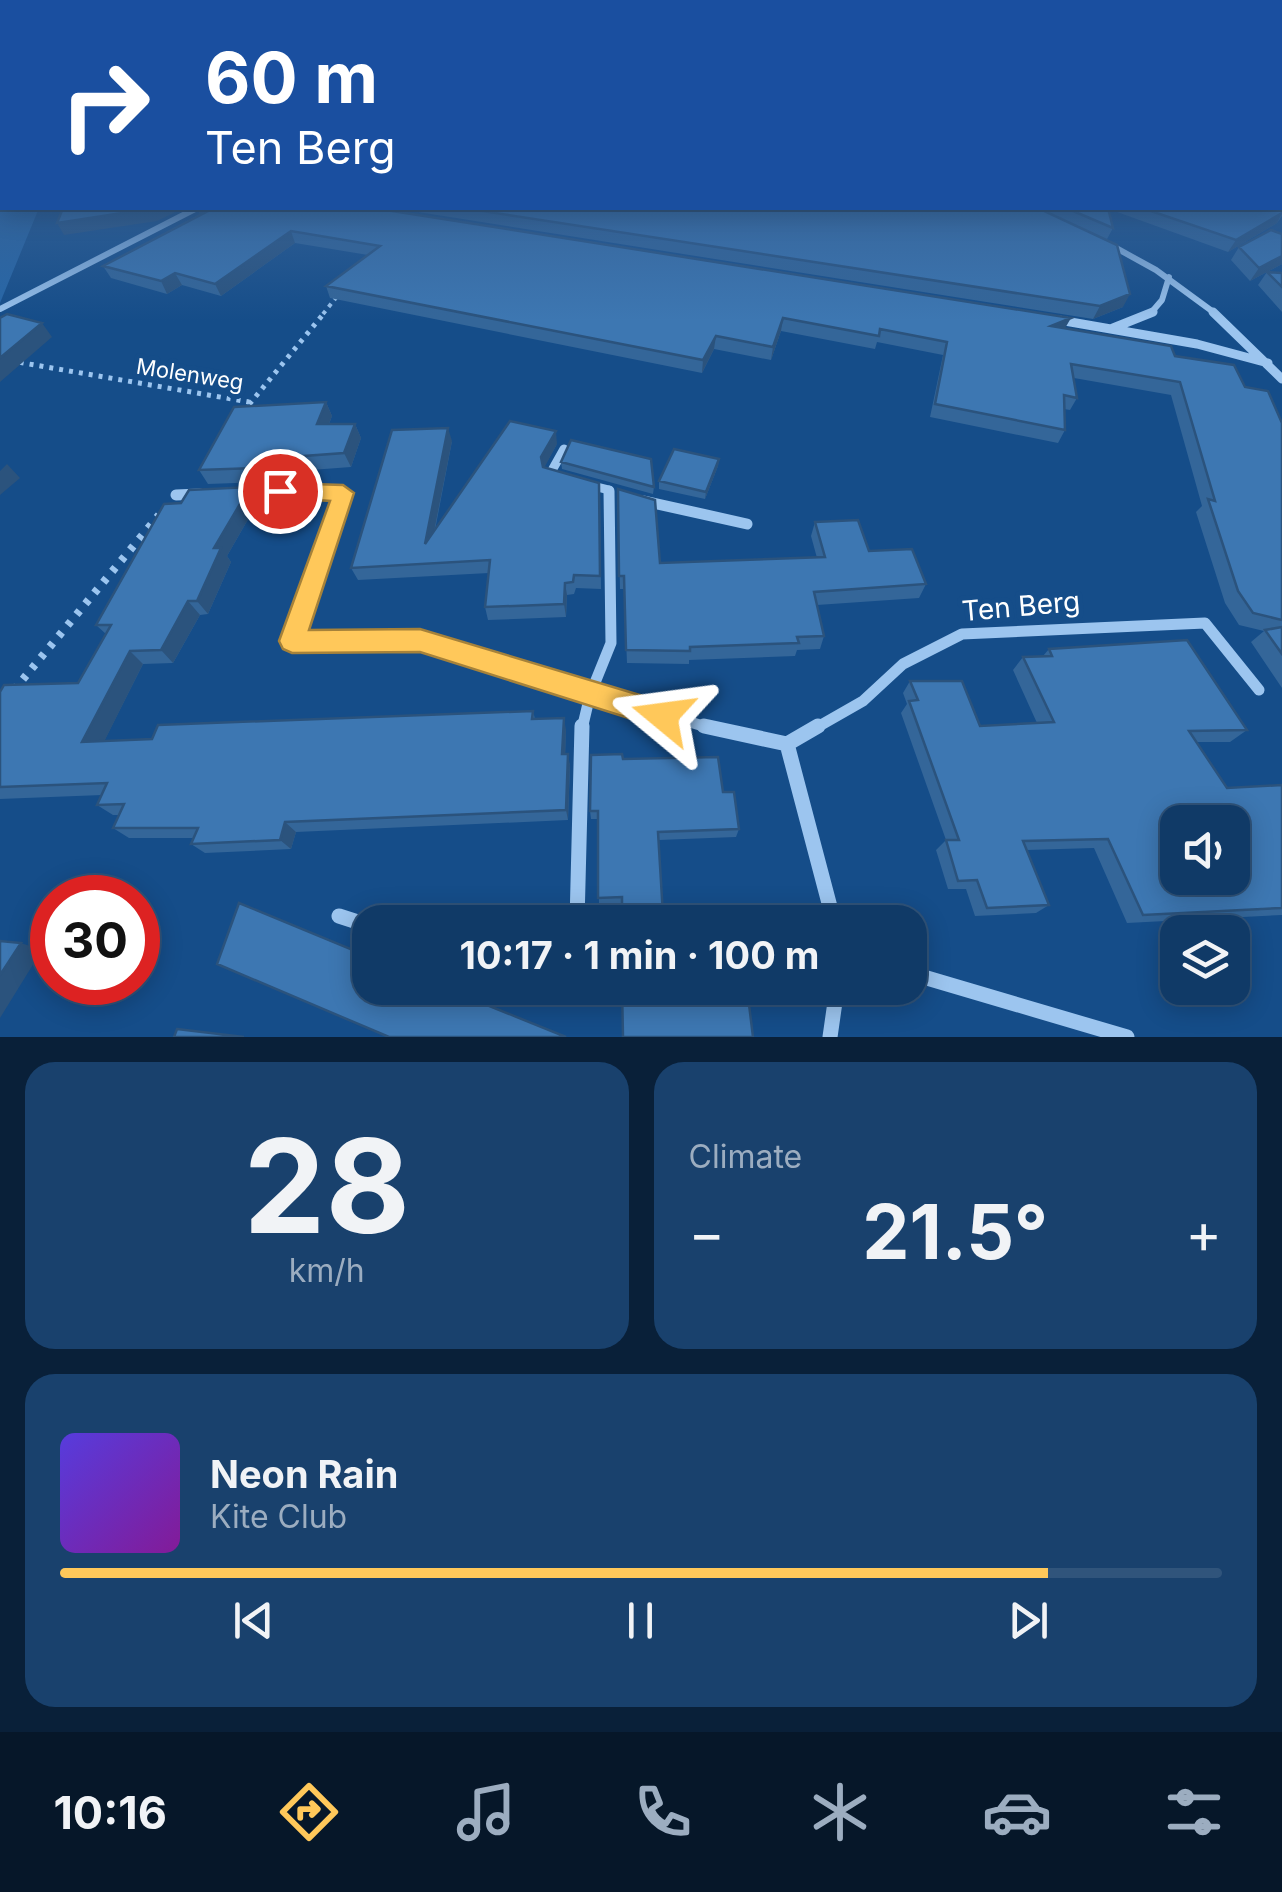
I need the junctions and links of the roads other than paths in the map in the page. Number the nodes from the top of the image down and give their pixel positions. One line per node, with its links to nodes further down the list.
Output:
1 (165, 224): 4 (street)
2 (1093, 236): 3 (street)
3 (1169, 277): 6 (street); 7 (street)
4 (0, 309)
5 (1054, 320): 6 (street)
6 (1112, 329): 7 (street)
7 (1268, 363): 8 (street)
8 (1282, 380)
9 (564, 449): 10 (street)
10 (565, 478)
11 (580, 482): 12 (street)
12 (609, 490): 16 (street); 18 (street)
13 (236, 492): 18 (street)
14 (216, 493): 15 (street)
15 (176, 495)
16 (747, 524)
17 (1259, 690): 19 (street, Ten Berg)
18 (590, 695): 19 (street); 20 (street)
19 (788, 744): 21 (street)
20 (577, 905)
21 (830, 905)
22 (339, 916): 23 (street)
23 (352, 920)
24 (927, 978): 27 (street)
25 (835, 1005): 26 (street)
26 (830, 1037)
27 (1127, 1037)

